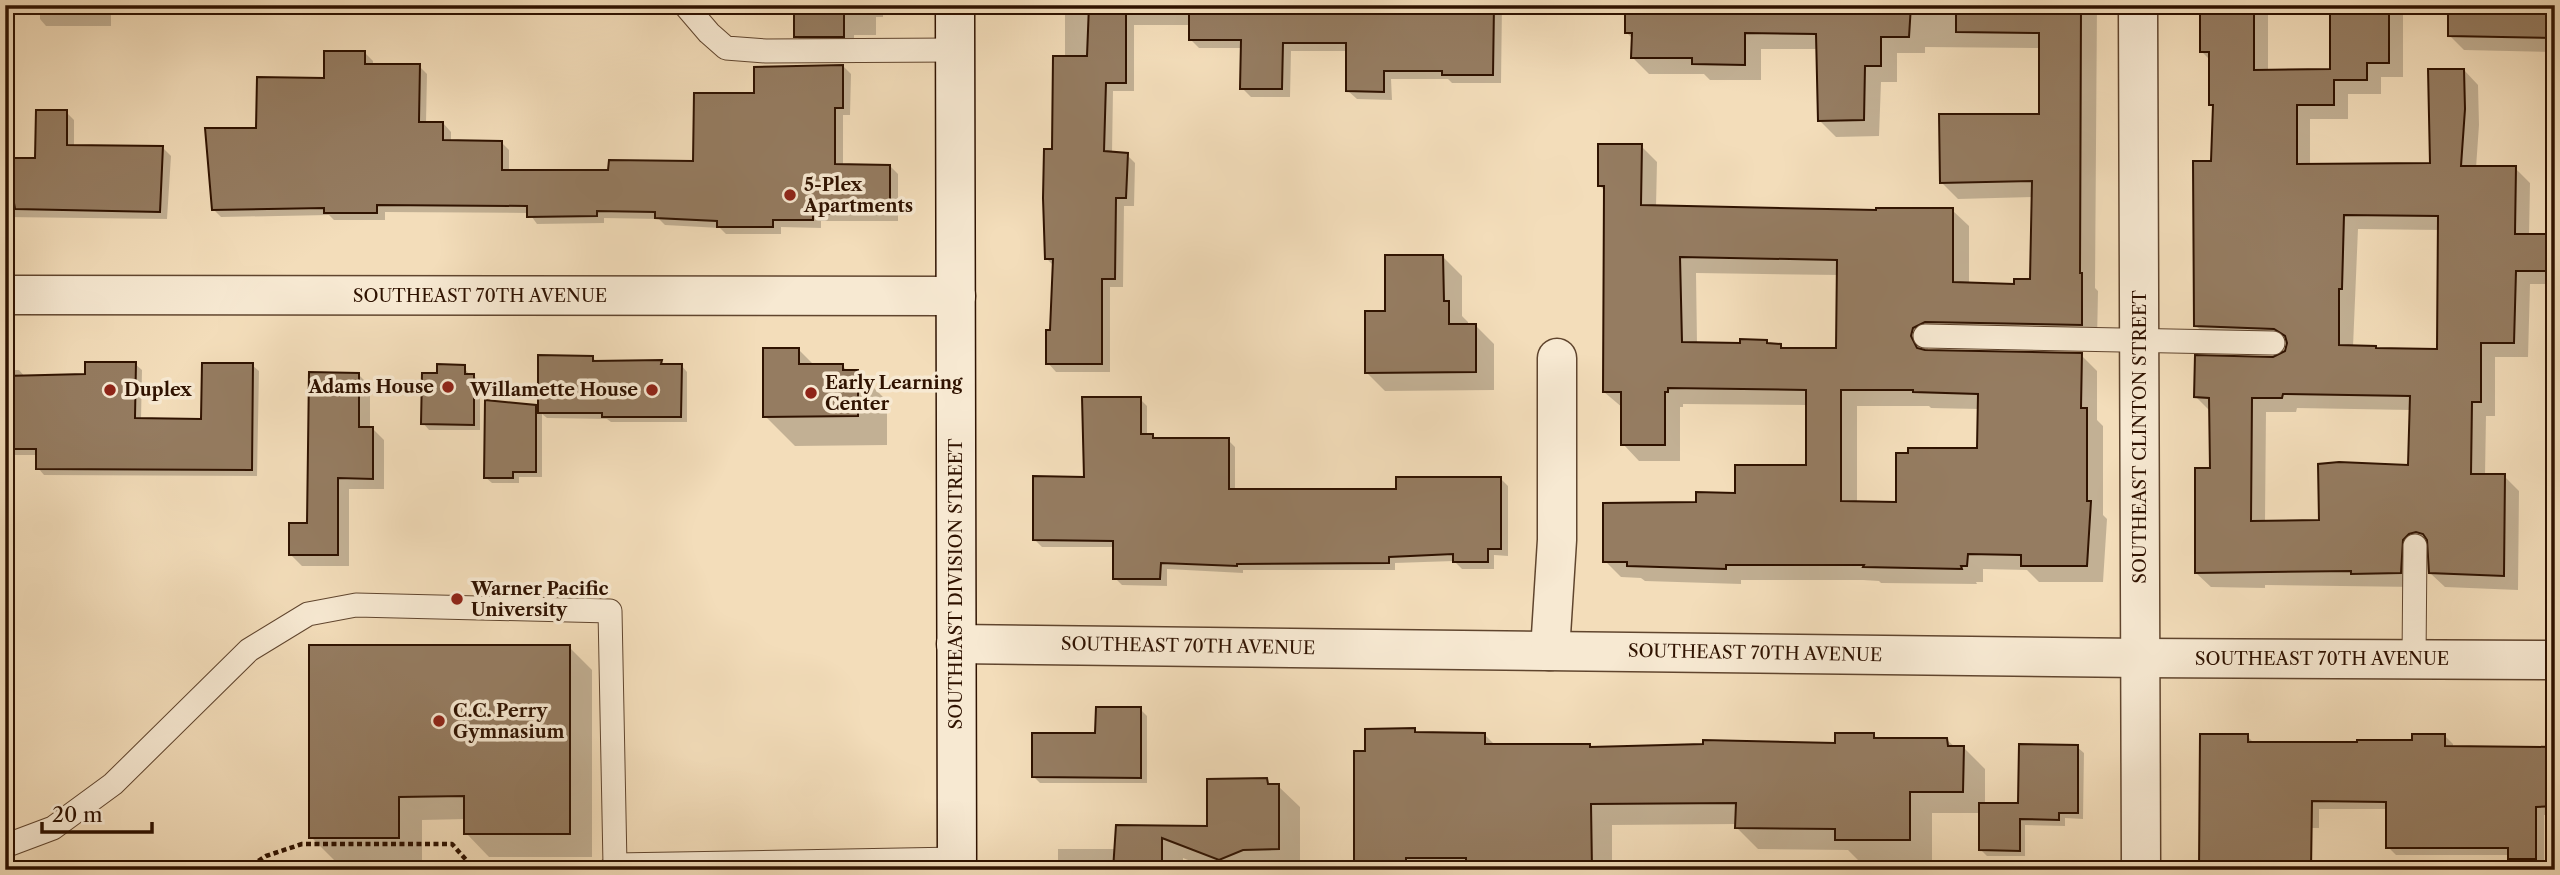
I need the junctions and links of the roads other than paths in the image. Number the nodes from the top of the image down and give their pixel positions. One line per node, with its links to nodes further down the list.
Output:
1 (685, 5): 4 (lane)
2 (955, 5): 4 (street, SOUTHEAST DIVISION STREET)
3 (2138, 5): 8 (street, SOUTHEAST CLINTON STREET)
4 (955, 50): 6 (street, SOUTHEAST DIVISION STREET)
5 (5, 295): 6 (street, SOUTHEAST 70TH AVENUE)
6 (956, 296): 12 (street, SOUTHEAST DIVISION STREET)
7 (1925, 336): 8 (lane)
8 (2140, 340): 9 (lane); 14 (street, SOUTHEAST CLINTON STREET)
9 (2273, 343)
10 (1557, 358): 13 (street)
11 (2415, 546): 15 (lane)
12 (956, 644): 13 (street, SOUTHEAST 70TH AVENUE); 18 (street, SOUTHEAST DIVISION STREET)
13 (1550, 651): 14 (street, SOUTHEAST 70TH AVENUE)
14 (2140, 658): 15 (street, SOUTHEAST 70TH AVENUE); 20 (street, SOUTHEAST CLINTON STREET)
15 (2414, 659): 16 (street, SOUTHEAST 70TH AVENUE)
16 (2555, 660)
17 (5, 846): 19 (lane)
18 (957, 864): 19 (lane)
19 (612, 867)
20 (2141, 870)

